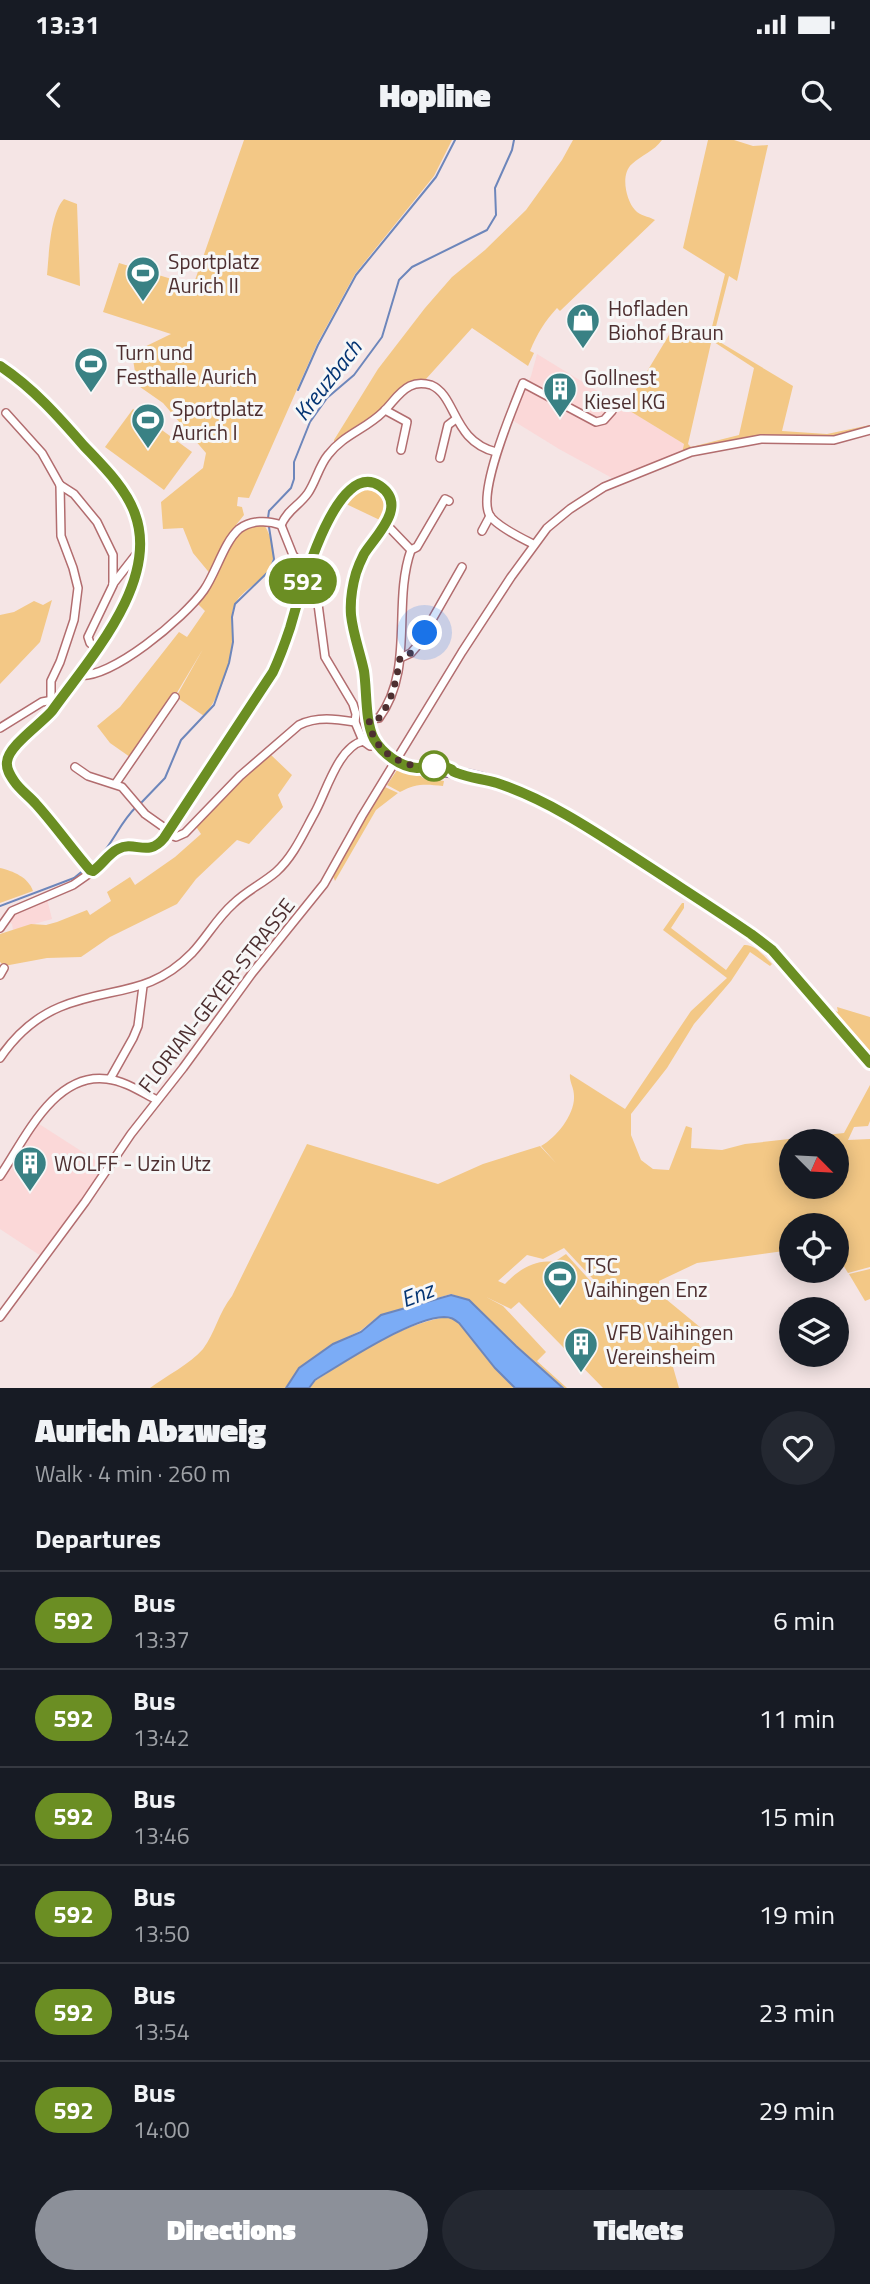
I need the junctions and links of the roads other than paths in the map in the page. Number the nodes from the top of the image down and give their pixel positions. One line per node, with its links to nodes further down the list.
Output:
1 (0, 366): 18 (main road)
2 (385, 410): 5 (street); 7 (street); 14 (street)
3 (612, 411): 8 (street)
4 (6, 413): 10 (street)
5 (456, 419): 8 (street); 9 (street)
6 (870, 430): 16 (street, FLORIAN-GEYER-STRASSE)
7 (401, 450)
8 (496, 452): 12 (street)
9 (440, 458)
10 (60, 485): 21 (street); 26 (street)
11 (449, 501): 17 (street)
12 (490, 516): 15 (street); 16 (street)
13 (386, 523): 17 (street); 20 (main road); 27 (main road)
14 (279, 524): 20 (street); 24 (street)
15 (482, 531)
16 (533, 544): 32 (street, FLORIAN-GEYER-STRASSE)
17 (411, 550): 23 (street)
18 (139, 551): 21 (street); 22 (main road)
19 (462, 567): 23 (street)
20 (306, 570): 28 (street); 35 (main road)
21 (113, 585): 22 (street)
22 (97, 649): 24 (main road)
23 (400, 658): 27 (street)
24 (77, 675): 26 (main road)
25 (175, 696): 34 (street)
26 (54, 700): 29 (street); 36 (main road)
27 (369, 719): 31 (main road)
28 (355, 722): 30 (street); 35 (street)
29 (0, 728)
30 (363, 741): 31 (street); 38 (street)
31 (376, 742): 32 (main road)
32 (397, 761): 40 (main road); 42 (street, FLORIAN-GEYER-STRASSE)
33 (75, 767): 34 (street)
34 (116, 783): 35 (street)
35 (168, 833): 36 (main road)
36 (89, 869): 37 (street)
37 (0, 928)
38 (143, 986): 39 (street); 41 (street)
39 (0, 1058)
40 (870, 1063)
41 (110, 1079): 42 (street); 43 (street)
42 (157, 1100): 44 (street, FLORIAN-GEYER-STRASSE)
43 (0, 1176)
44 (0, 1317)

